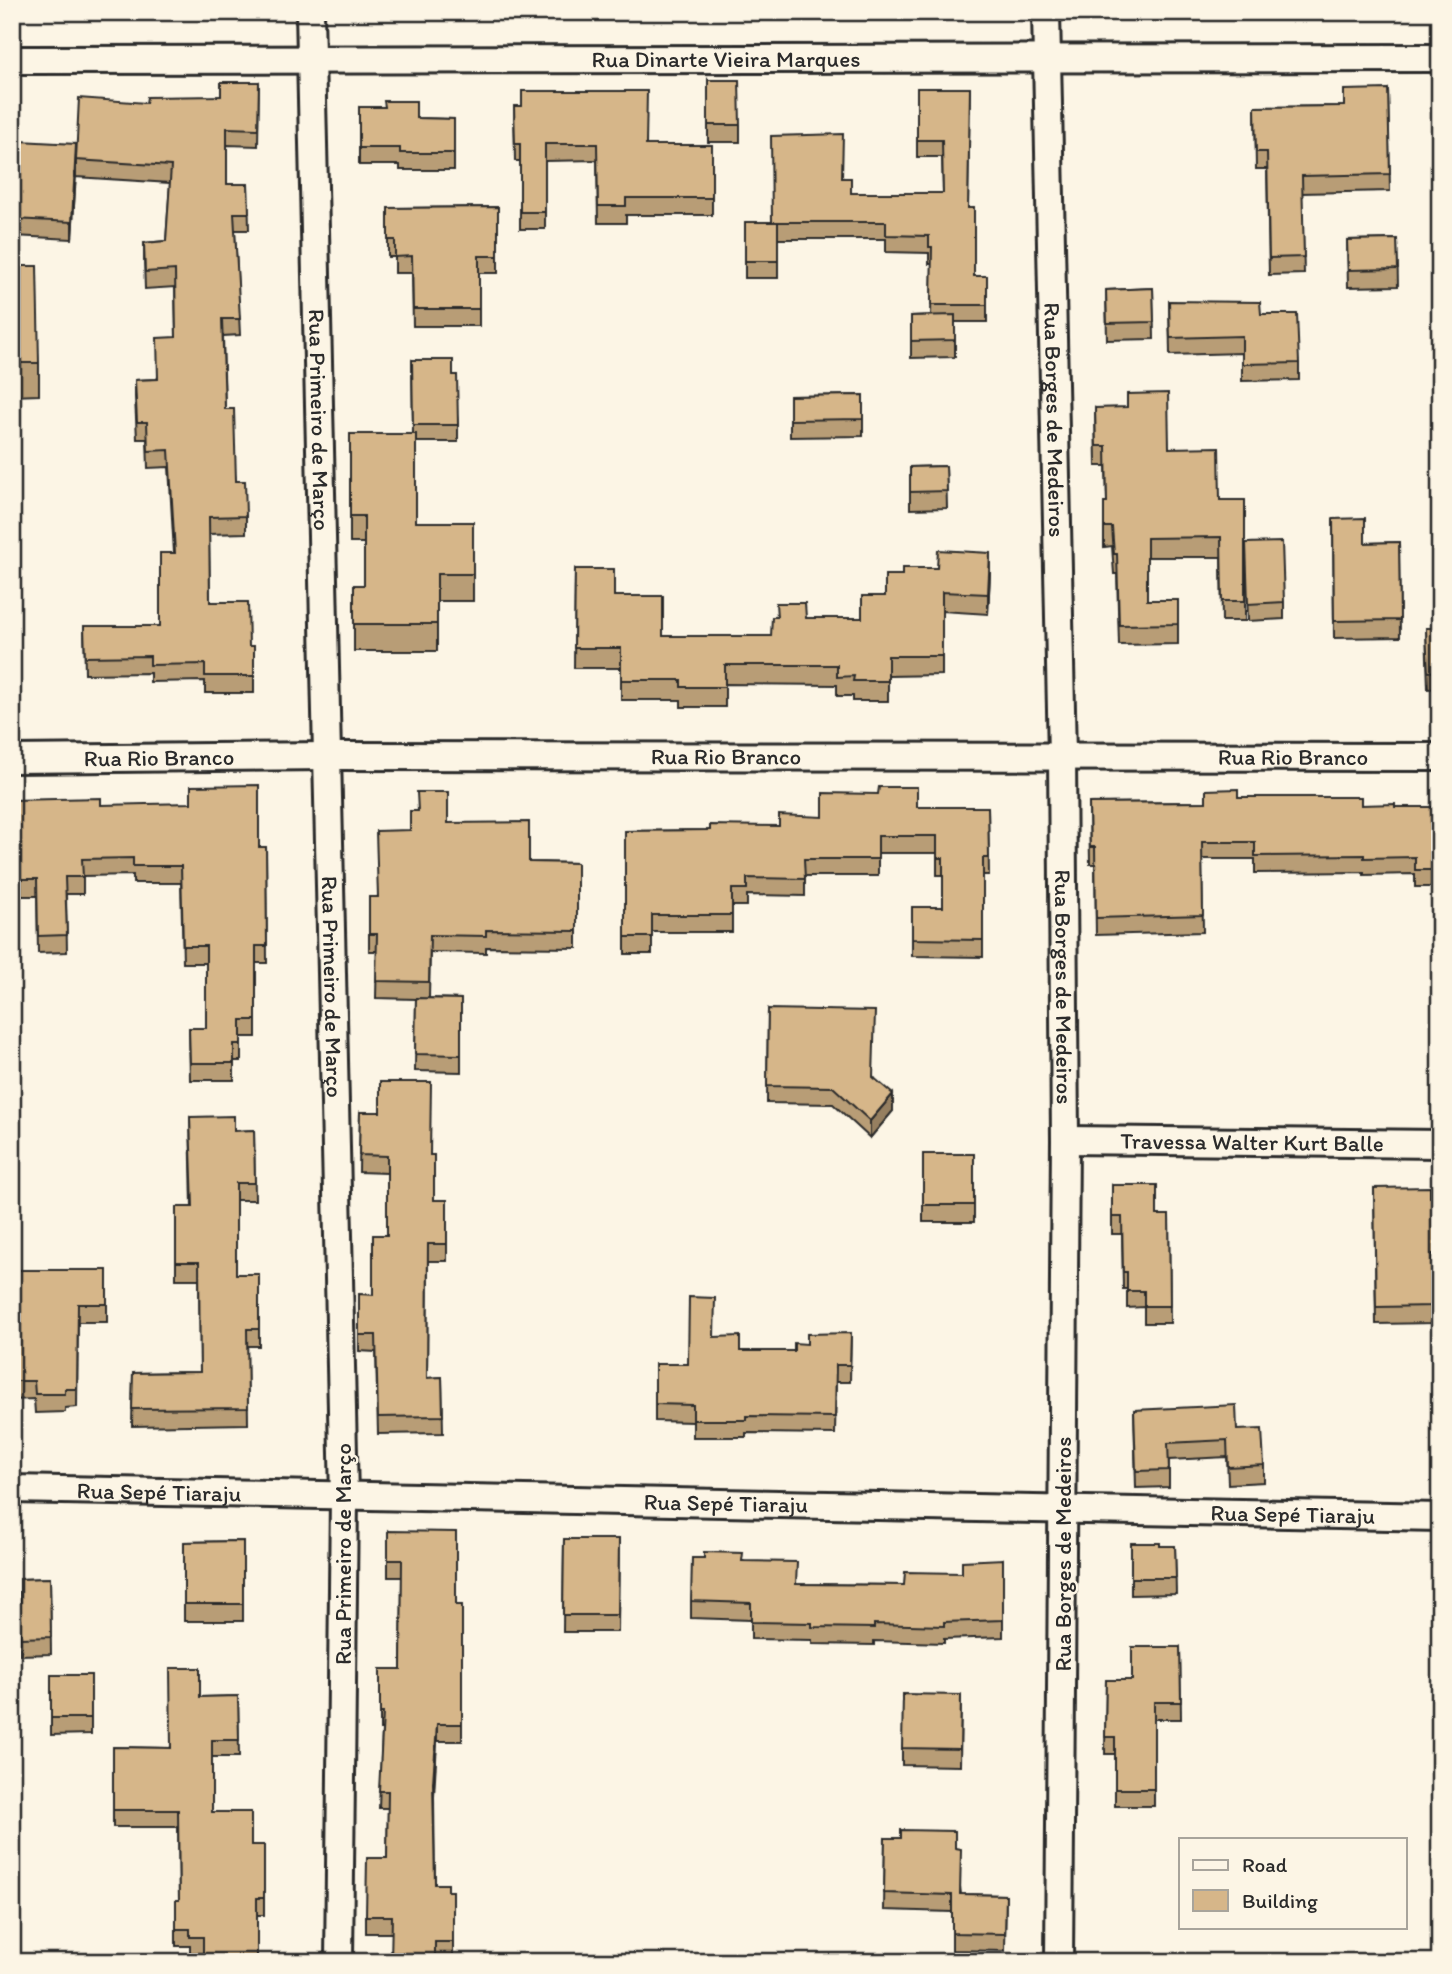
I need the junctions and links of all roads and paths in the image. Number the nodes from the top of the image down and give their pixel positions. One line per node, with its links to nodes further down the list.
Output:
1 (310, 12): 5 (street, Rua Primeiro de Março)
2 (1046, 12): 3 (street, Rua Borges de Medeiros)
3 (1048, 57): 4 (street, Rua Dinarte Vieira Marques); 5 (street, Rua Dinarte Vieira Marques); 8 (street, Rua Borges de Medeiros)
4 (1440, 58)
5 (311, 59): 6 (street, Rua Dinarte Vieira Marques); 7 (street, Rua Primeiro de Março)
6 (12, 60)
7 (329, 756): 8 (street, Rua Rio Branco); 10 (street, Rua Rio Branco); 14 (street, Rua Primeiro de Março)
8 (1062, 756): 9 (street, Rua Rio Branco); 11 (street, Rua Borges de Medeiros)
9 (1440, 757)
10 (12, 758)
11 (1065, 1139): 12 (street, Travessa Walter Kurt Balle); 15 (street, Rua Borges de Medeiros)
12 (1440, 1144)
13 (12, 1489): 14 (street, Rua Sepé Tiaraju)
14 (344, 1497): 15 (street, Rua Sepé Tiaraju); 17 (street, Rua Primeiro de Março)
15 (1064, 1510): 16 (street, Rua Sepé Tiaraju); 18 (street, Rua Borges de Medeiros)
16 (1440, 1517)
17 (339, 1962)
18 (1059, 1962)

